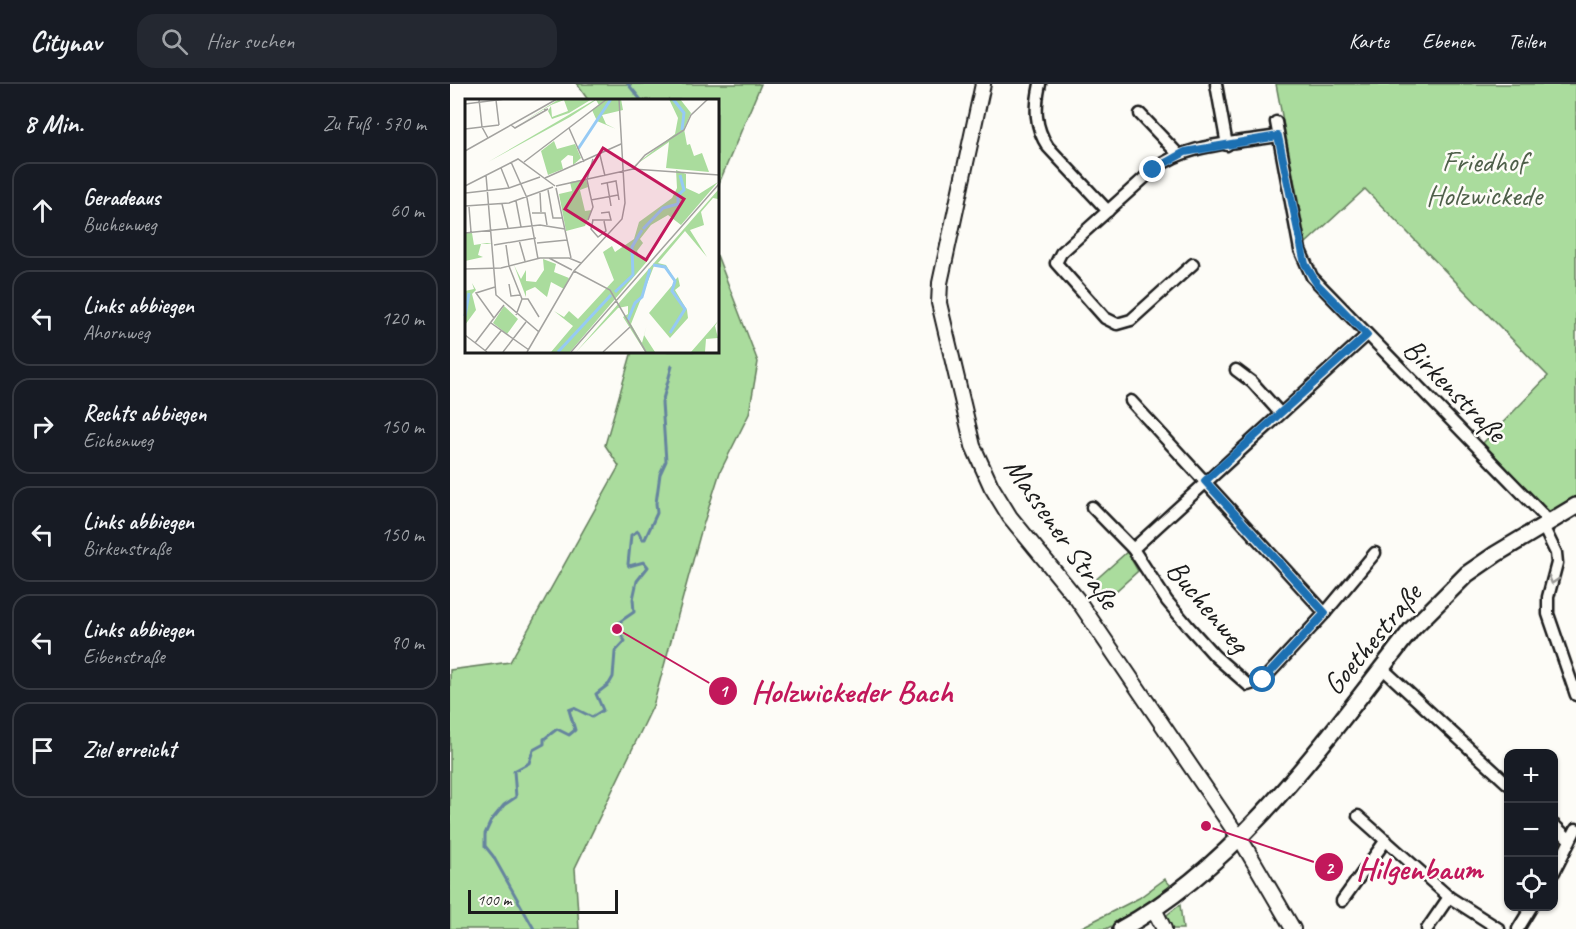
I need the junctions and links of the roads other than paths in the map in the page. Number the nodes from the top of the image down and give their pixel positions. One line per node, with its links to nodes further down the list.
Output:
1 (983, 84): 28 (street, Massener Straße)
2 (1040, 84): 9 (street)
3 (1216, 84): 7 (street)
4 (1140, 114): 8 (street)
5 (1276, 122): 6 (street, Birkenstraße)
6 (1278, 136): 7 (street); 11 (street, Birkenstraße)
7 (1227, 144): 8 (street)
8 (1178, 154): 9 (street)
9 (1108, 211): 10 (street)
10 (1193, 264)
11 (1367, 335): 14 (street); 18 (street, Birkenstraße)
12 (1236, 370): 14 (street)
13 (1131, 401): 15 (street)
14 (1280, 413): 15 (street)
15 (1205, 481): 19 (street); 21 (street)
16 (1576, 506): 18 (main road, Goethestraße)
17 (1092, 507): 19 (street)
18 (1546, 524): 22 (main road, Goethestraße); 23 (street, Birkenstraße, one-way to 23)
19 (1132, 549): 21 (street, Buchenweg)
20 (1375, 553): 21 (street, Buchenweg)
21 (1325, 613)
22 (1382, 668): 24 (street); 28 (main road, Goethestraße)
23 (1576, 695)
24 (1504, 779)
25 (1358, 816): 29 (street)
26 (1558, 829): 30 (street)
27 (1576, 829): 30 (street)
28 (1239, 839): 34 (main road, Goethestraße); 38 (street, Massener Straße)
29 (1386, 840): 32 (street); 33 (street)
30 (1570, 840): 31 (street)
31 (1558, 864)
32 (1449, 897): 39 (street); 40 (street)
33 (1342, 901)
34 (1154, 909): 36 (main road, Goethestraße); 37 (street)
35 (1529, 911): 41 (street)
36 (1120, 929)
37 (1164, 929)
38 (1293, 929)
39 (1427, 929)
40 (1499, 929)
41 (1518, 929)

